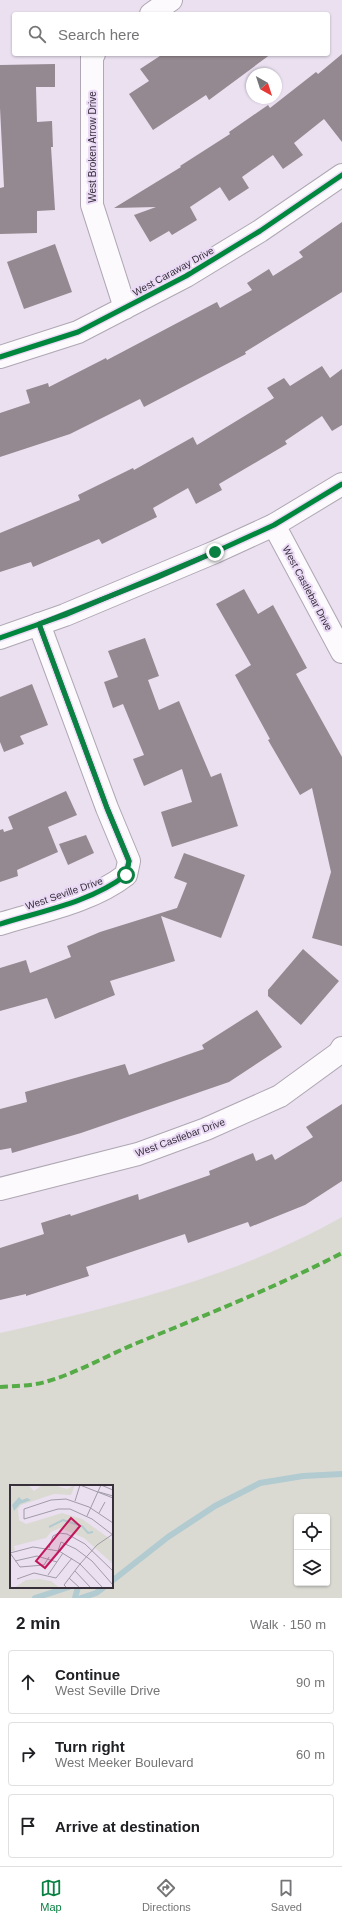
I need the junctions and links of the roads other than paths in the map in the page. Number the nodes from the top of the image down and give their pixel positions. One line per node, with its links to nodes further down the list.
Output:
1 (171, 0): 2 (street)
2 (154, 12)
3 (92, 56): 5 (street, West Broken Arrow Drive)
4 (342, 175): 5 (street, West Caraway Drive)
5 (125, 308): 6 (street, West Caraway Drive)
6 (0, 357)
7 (342, 484): 8 (street)
8 (274, 525): 9 (street); 11 (street, West Castlebar Drive)
9 (39, 624): 10 (street); 12 (street, West Seville Drive)
10 (0, 638)
11 (342, 652)
12 (0, 924)
13 (342, 1048): 14 (street, West Castlebar Drive)
14 (0, 1189)

